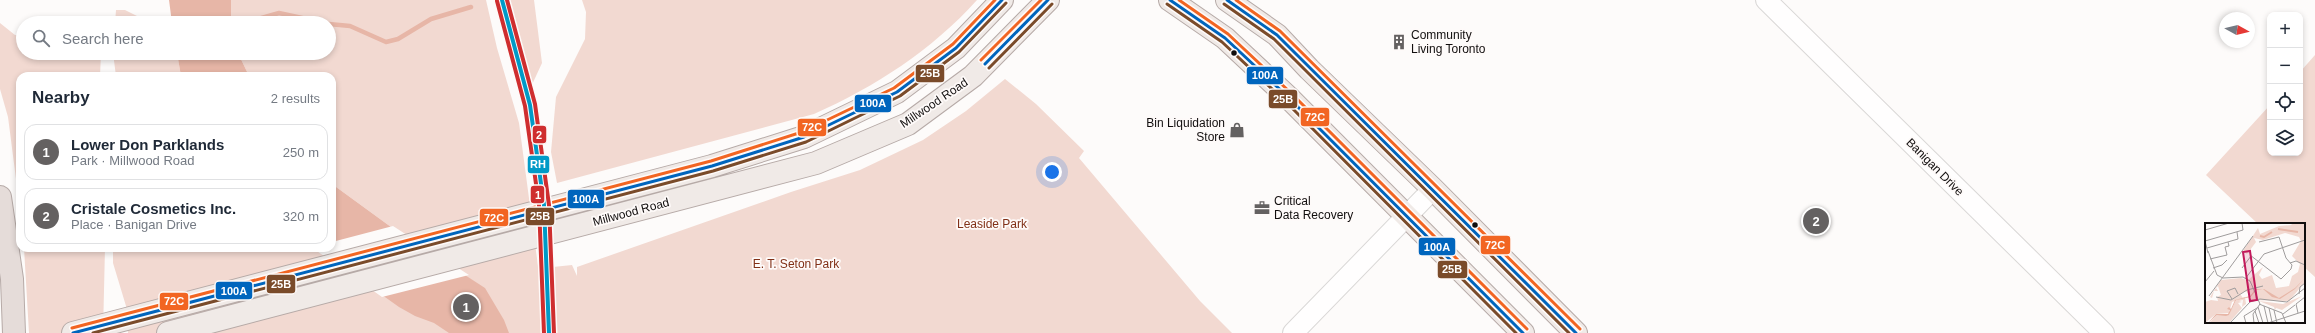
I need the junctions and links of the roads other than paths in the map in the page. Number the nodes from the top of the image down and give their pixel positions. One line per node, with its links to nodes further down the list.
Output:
1 (1002, 0): 10 (main road, Millwood Road)
2 (1048, 0): 11 (main road, Millwood Road)
3 (1170, 0): 8 (main road)
4 (1227, 0): 6 (main road)
5 (1766, 0): 15 (street, Banigan Drive)
6 (1432, 189): 8 (street); 14 (main road)
7 (0, 197): 9 (highway)
8 (1405, 215): 12 (street); 13 (main road)
9 (14, 333)
10 (73, 333)
11 (168, 333)
12 (1293, 333)
13 (1523, 333)
14 (1576, 333)
15 (2104, 333)

